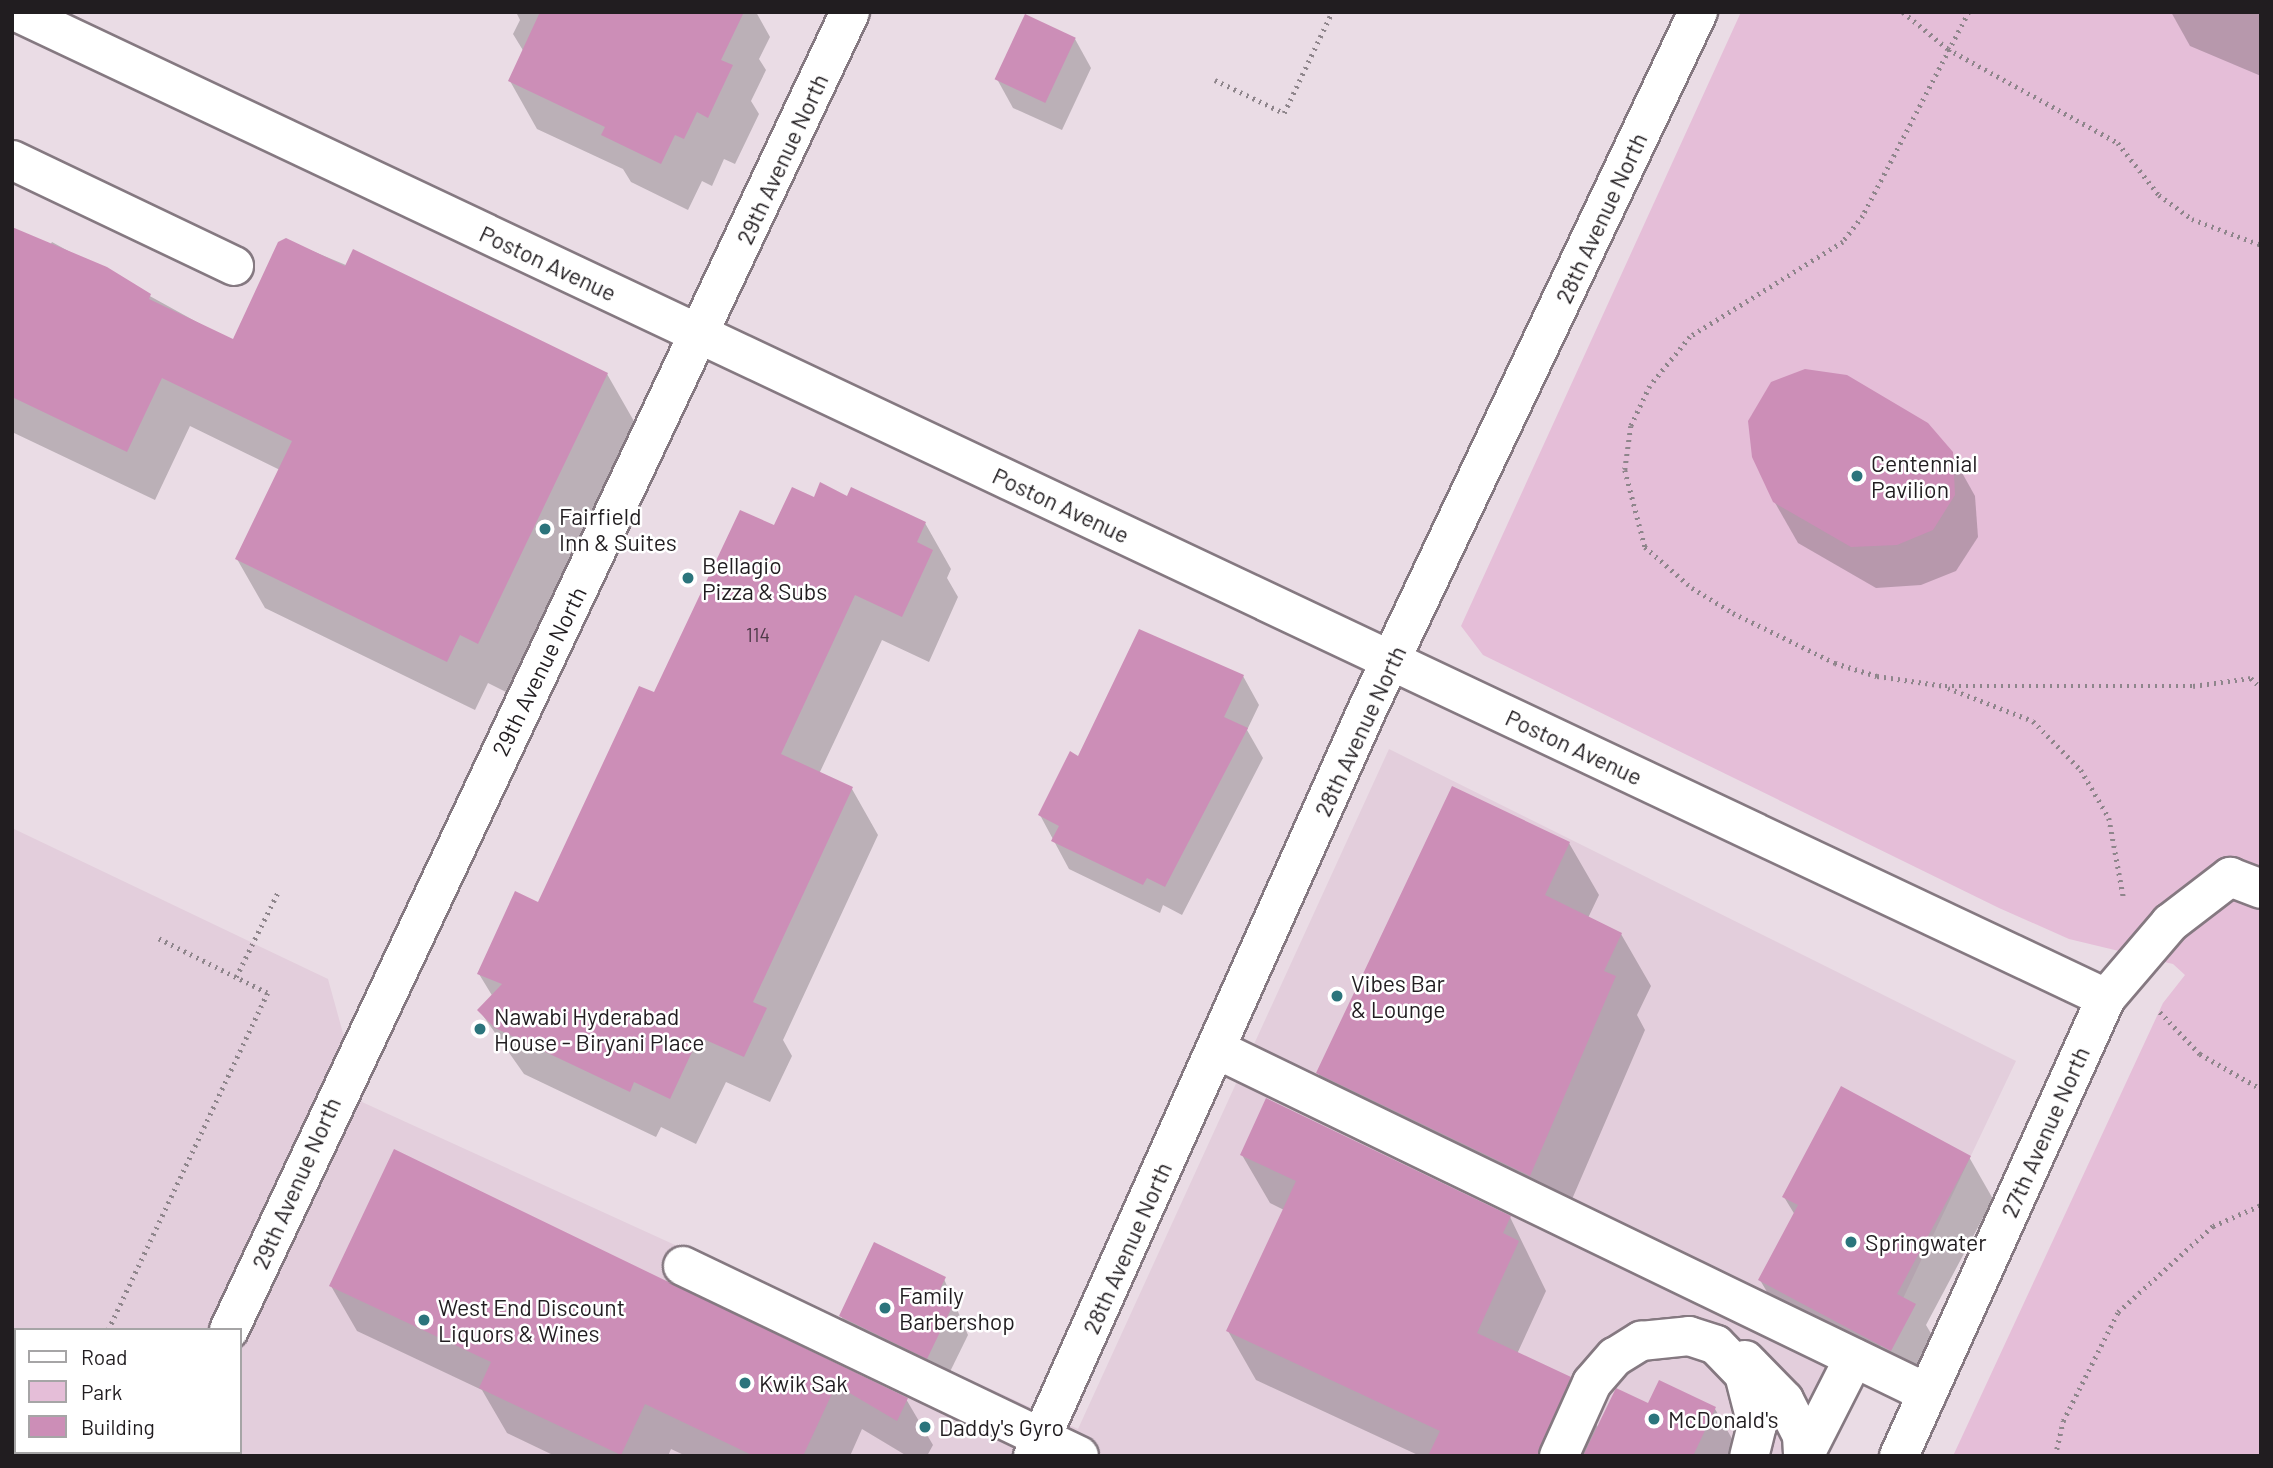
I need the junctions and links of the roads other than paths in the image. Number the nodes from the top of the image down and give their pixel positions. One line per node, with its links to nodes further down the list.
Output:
1 (850, 12): 6 (street, 29th Avenue North)
2 (1698, 12): 7 (street, 28th Avenue North)
3 (20, 13): 6 (street, Poston Avenue)
4 (12, 160): 5 (street)
5 (234, 266)
6 (703, 335): 7 (street, Poston Avenue); 13 (street, 29th Avenue North)
7 (1392, 662): 9 (street, Poston Avenue); 10 (street, 28th Avenue North)
8 (2261, 889): 9 (street, 27th Avenue North)
9 (2106, 998): 16 (street, 27th Avenue North)
10 (1217, 1050): 12 (street); 17 (street, 28th Avenue North)
11 (683, 1266): 17 (street)
12 (1751, 1308): 14 (street); 15 (street)
13 (230, 1328)
14 (1699, 1339): 19 (street); 20 (street); 21 (street)
15 (1854, 1358): 16 (street); 21 (street)
16 (1927, 1393): 22 (street, 27th Avenue North)
17 (1037, 1447): 18 (street)
18 (1079, 1456)
19 (1559, 1456)
20 (1749, 1456)
21 (1804, 1456)
22 (1899, 1456)

